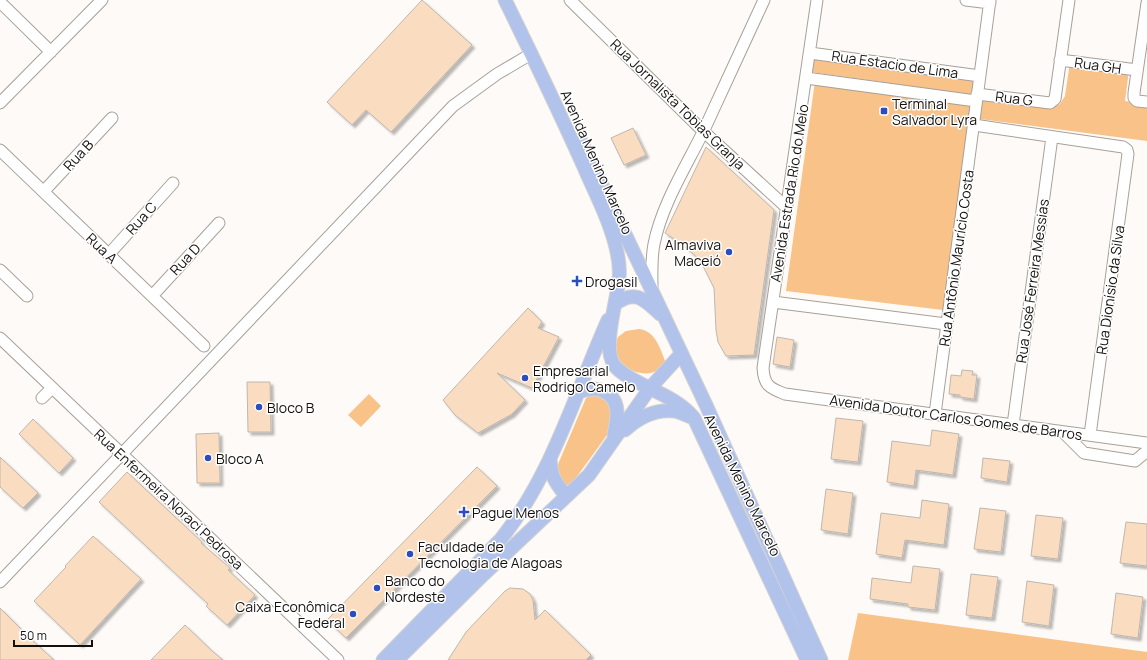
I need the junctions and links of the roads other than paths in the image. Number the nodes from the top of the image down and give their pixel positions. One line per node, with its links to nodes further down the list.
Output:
1 (102, 0): 12 (street)
2 (505, 0): 14 (main road, Avenida Menino Marcelo)
3 (514, 0): 33 (main road, Avenida Menino Marcelo)
4 (570, 0): 24 (street, Rua Jornalista Tobias Granja)
5 (764, 0): 24 (street)
6 (818, 0): 13 (street, Avenida Estrada Rio do Meio)
7 (966, 0): 10 (street)
8 (1069, 0): 15 (street)
9 (0, 2): 12 (street)
10 (990, 2): 17 (street, Rua Antônio Maurício Costa)
11 (1147, 3): 16 (street)
12 (51, 52): 21 (street)
13 (810, 52): 17 (street, Rua Estacio de Lima); 18 (street, Avenida Estrada Rio do Meio)
14 (531, 54): 37 (main road, Avenida Menino Marcelo); 56 (street)
15 (1060, 60): 16 (street, Rua GH); 19 (street, Rua G)
16 (1137, 70): 20 (street)
17 (980, 76): 19 (street, Rua Antônio Maurício Costa)
18 (806, 78): 19 (street, Rua G); 29 (street, Avenida Estrada Rio do Meio)
19 (977, 97): 23 (street, Rua Antônio Maurício Costa)
20 (1147, 102)
21 (0, 103)
22 (112, 118): 28 (street, Rua B)
23 (974, 125): 25 (street); 39 (street, Rua Antônio Maurício Costa)
24 (703, 131): 29 (street, Rua Jornalista Tobias Granja); 33 (street)
25 (1052, 137): 50 (street, Rua José Ferreira Messias); 52 (street, Rua Dionísio da Silva)
26 (0, 150): 28 (street, Rua A)
27 (173, 182): 31 (street, Rua C)
28 (44, 191): 31 (street, Rua A)
29 (786, 207): 36 (street, Avenida Estrada Rio do Meio)
30 (219, 223): 35 (street, Rua D)
31 (109, 254): 35 (street, Rua A)
32 (0, 270): 34 (street)
33 (652, 292): 38 (main road, Avenida Menino Marcelo)
34 (27, 296)
35 (152, 296): 41 (street, Rua A)
36 (772, 302): 39 (street); 43 (street, Avenida Estrada Rio do Meio)
37 (615, 304): 38 (main road); 45 (main road, Avenida Menino Marcelo); 46 (main road)
38 (664, 318): 42 (main road, Avenida Menino Marcelo)
39 (946, 324): 48 (street, Rua Antônio Maurício Costa)
40 (0, 338): 44 (street, Rua Enfermeira Noraci Pedrosa)
41 (204, 346)
42 (681, 354): 45 (main road); 64 (main road, Avenida Menino Marcelo)
43 (767, 384): 48 (street, Avenida Doutor Carlos Gomes de Barros)
44 (52, 388): 47 (street); 56 (street, Rua Enfermeira Noraci Pedrosa)
45 (650, 388): 49 (main road, Avenida Menino Marcelo); 53 (main road)
46 (578, 392): 53 (main road); 57 (main road)
47 (42, 398)
48 (935, 414): 50 (street, Avenida Doutor Carlos Gomes de Barros)
49 (694, 418): 53 (main road); 63 (main road, Avenida Menino Marcelo)
50 (1013, 425): 51 (street, Avenida Doutor Carlos Gomes de Barros)
51 (1063, 432): 52 (street, Avenida Doutor Carlos Gomes de Barros); 55 (street)
52 (1090, 435): 54 (street, Avenida Doutor Carlos Gomes de Barros)
53 (611, 442): 58 (main road)
54 (1147, 443)
55 (1147, 451)
56 (121, 454): 59 (street); 60 (street, Rua Enfermeira Noraci Pedrosa)
57 (550, 458): 58 (main road); 61 (main road)
58 (566, 496): 62 (main road)
59 (0, 582)
60 (338, 660)
61 (383, 660)
62 (397, 660)
63 (807, 660)
64 (820, 660)

